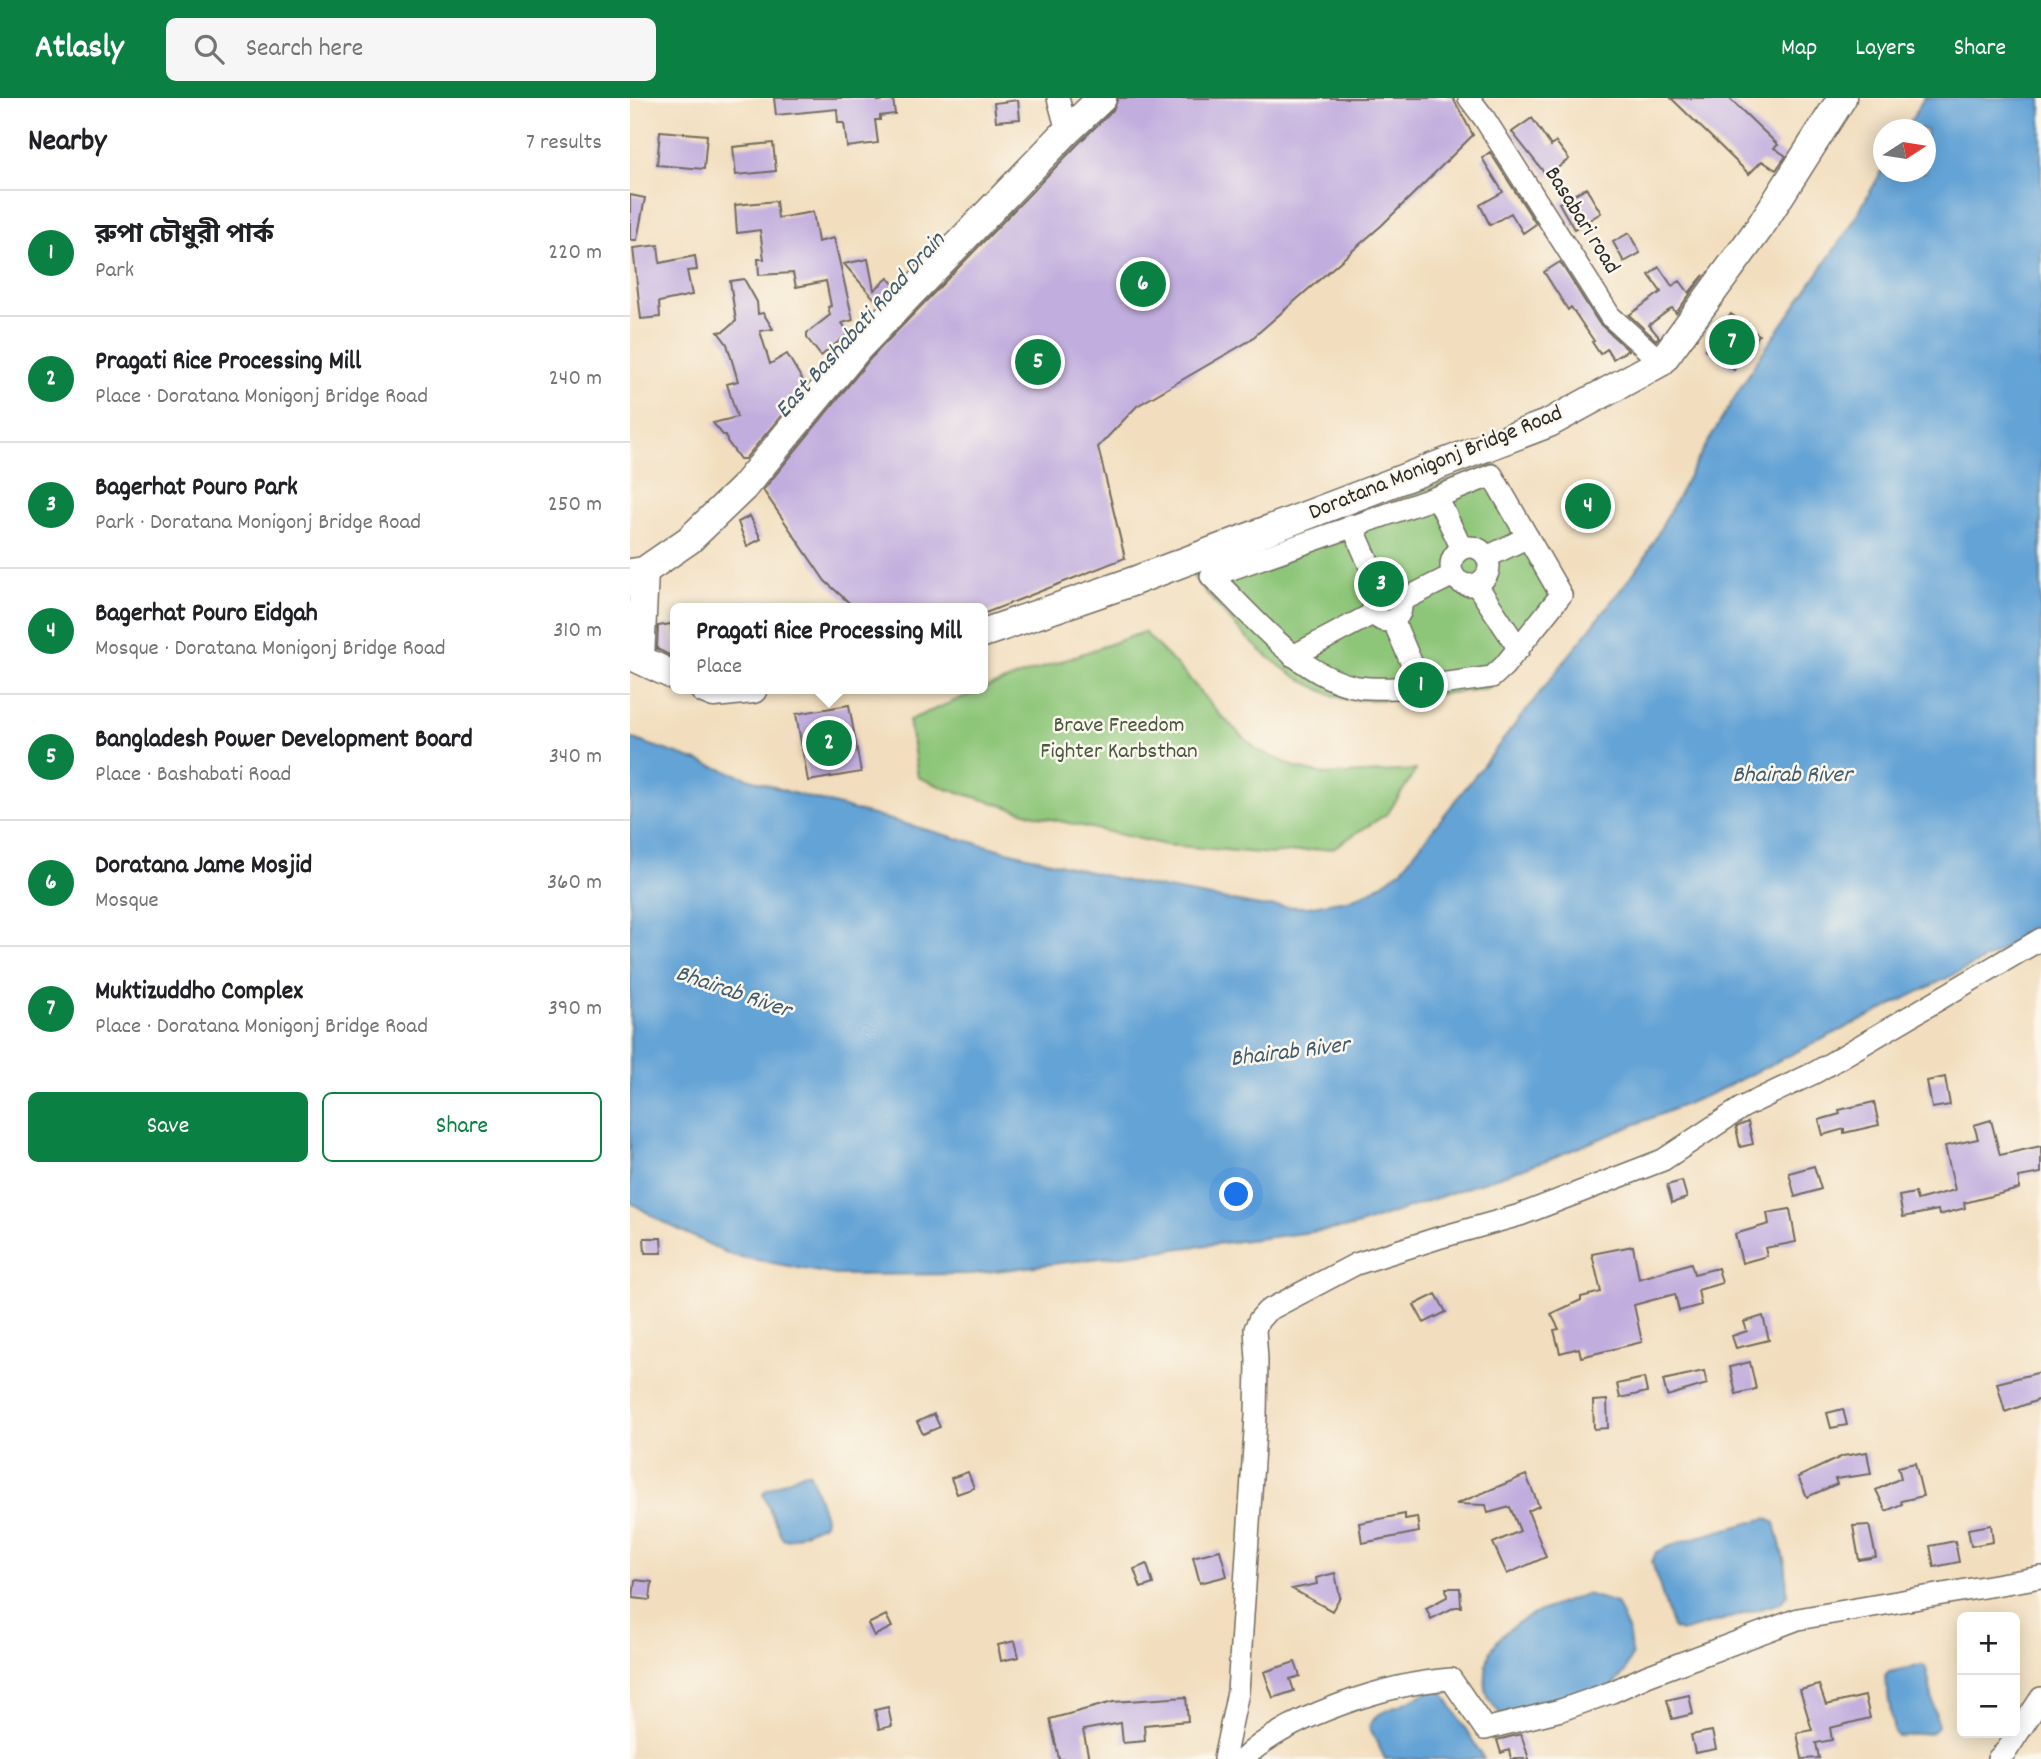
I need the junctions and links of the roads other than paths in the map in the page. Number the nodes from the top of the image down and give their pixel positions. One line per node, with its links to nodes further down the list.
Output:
1 (1058, 98): 5 (street)
2 (1101, 98): 5 (main road)
3 (1469, 98): 6 (street, Basabari road)
4 (1842, 98): 6 (main road, Doratana Monigonj Bridge Road)
5 (1067, 131): 12 (main road)
6 (1661, 362): 16 (main road, Doratana Monigonj Bridge Road)
7 (1437, 497): 8 (street); 9 (street); 10 (street)
8 (1352, 525): 15 (street); 18 (street)
9 (1528, 537): 11 (street); 17 (street)
10 (1462, 549): 11 (street); 13 (street)
11 (1487, 557): 14 (street)
12 (637, 572): 19 (main road)
13 (1453, 575): 14 (street); 15 (street)
14 (1476, 584): 17 (street)
15 (1387, 607): 18 (street); 21 (street)
16 (988, 631)
17 (1518, 649): 21 (street)
18 (1293, 656): 21 (street)
19 (635, 657): 20 (main road)
20 (670, 674)
21 (1421, 685)
22 (2041, 939): 25 (street)
23 (2041, 1577): 26 (street)
24 (2041, 1698): 27 (street)
25 (1224, 1759)
26 (1243, 1759)
27 (1998, 1759)

